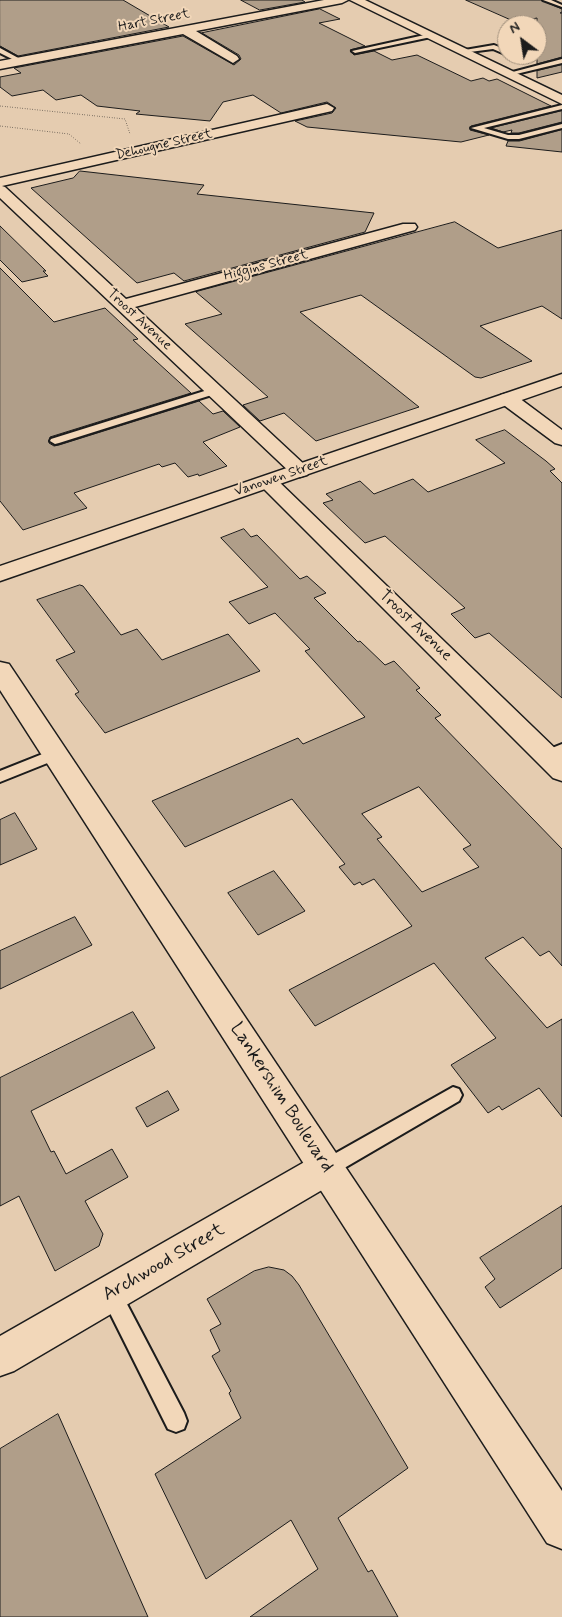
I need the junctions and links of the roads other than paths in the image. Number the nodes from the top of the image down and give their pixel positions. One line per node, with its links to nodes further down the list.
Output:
1 (342, 0): 4 (street, Hart Street)
2 (356, 0): 7 (street)
3 (546, 0): 5 (lane)
4 (317, 2): 6 (street, Hart Street)
5 (560, 6)
6 (185, 30): 13 (street); 14 (street, Hart Street)
7 (429, 36): 10 (lane); 11 (street)
8 (0, 50): 14 (lane)
9 (497, 50): 11 (lane)
10 (355, 51)
11 (462, 51): 12 (street)
12 (497, 56)
13 (233, 59)
14 (20, 61): 16 (street, Hart Street)
15 (562, 61): 18 (lane)
16 (0, 65)
17 (507, 65): 18 (street)
18 (508, 74): 19 (street)
19 (562, 100)
20 (562, 107): 22 (lane)
21 (327, 108): 25 (street, Dehougne Street)
22 (550, 110): 23 (lane); 24 (lane)
23 (562, 116)
24 (562, 126)
25 (0, 182)
26 (0, 190): 28 (street, Troost Avenue)
27 (409, 227): 28 (street, Higgins Street)
28 (122, 305): 30 (street, Troost Avenue)
29 (562, 380): 31 (street, Vanowen Street)
30 (214, 391): 33 (lane); 34 (street, Troost Avenue)
31 (508, 399): 32 (street); 34 (street, Vanowen Street)
32 (562, 438)
33 (55, 441)
34 (300, 470): 35 (street, Vanowen Street)
35 (268, 482): 36 (street, Vanowen Street); 39 (street, Troost Avenue)
36 (0, 574)
37 (3, 682): 38 (street, Lankershim Boulevard)
38 (55, 754): 40 (lane); 42 (street, Lankershim Boulevard)
39 (557, 759)
40 (0, 777)
41 (453, 1095): 42 (lane)
42 (327, 1168): 43 (street, Archwood Street); 46 (street, Lankershim Boulevard)
43 (111, 1294): 44 (street, Archwood Street); 45 (lane)
44 (0, 1357)
45 (176, 1421)
46 (562, 1528)

